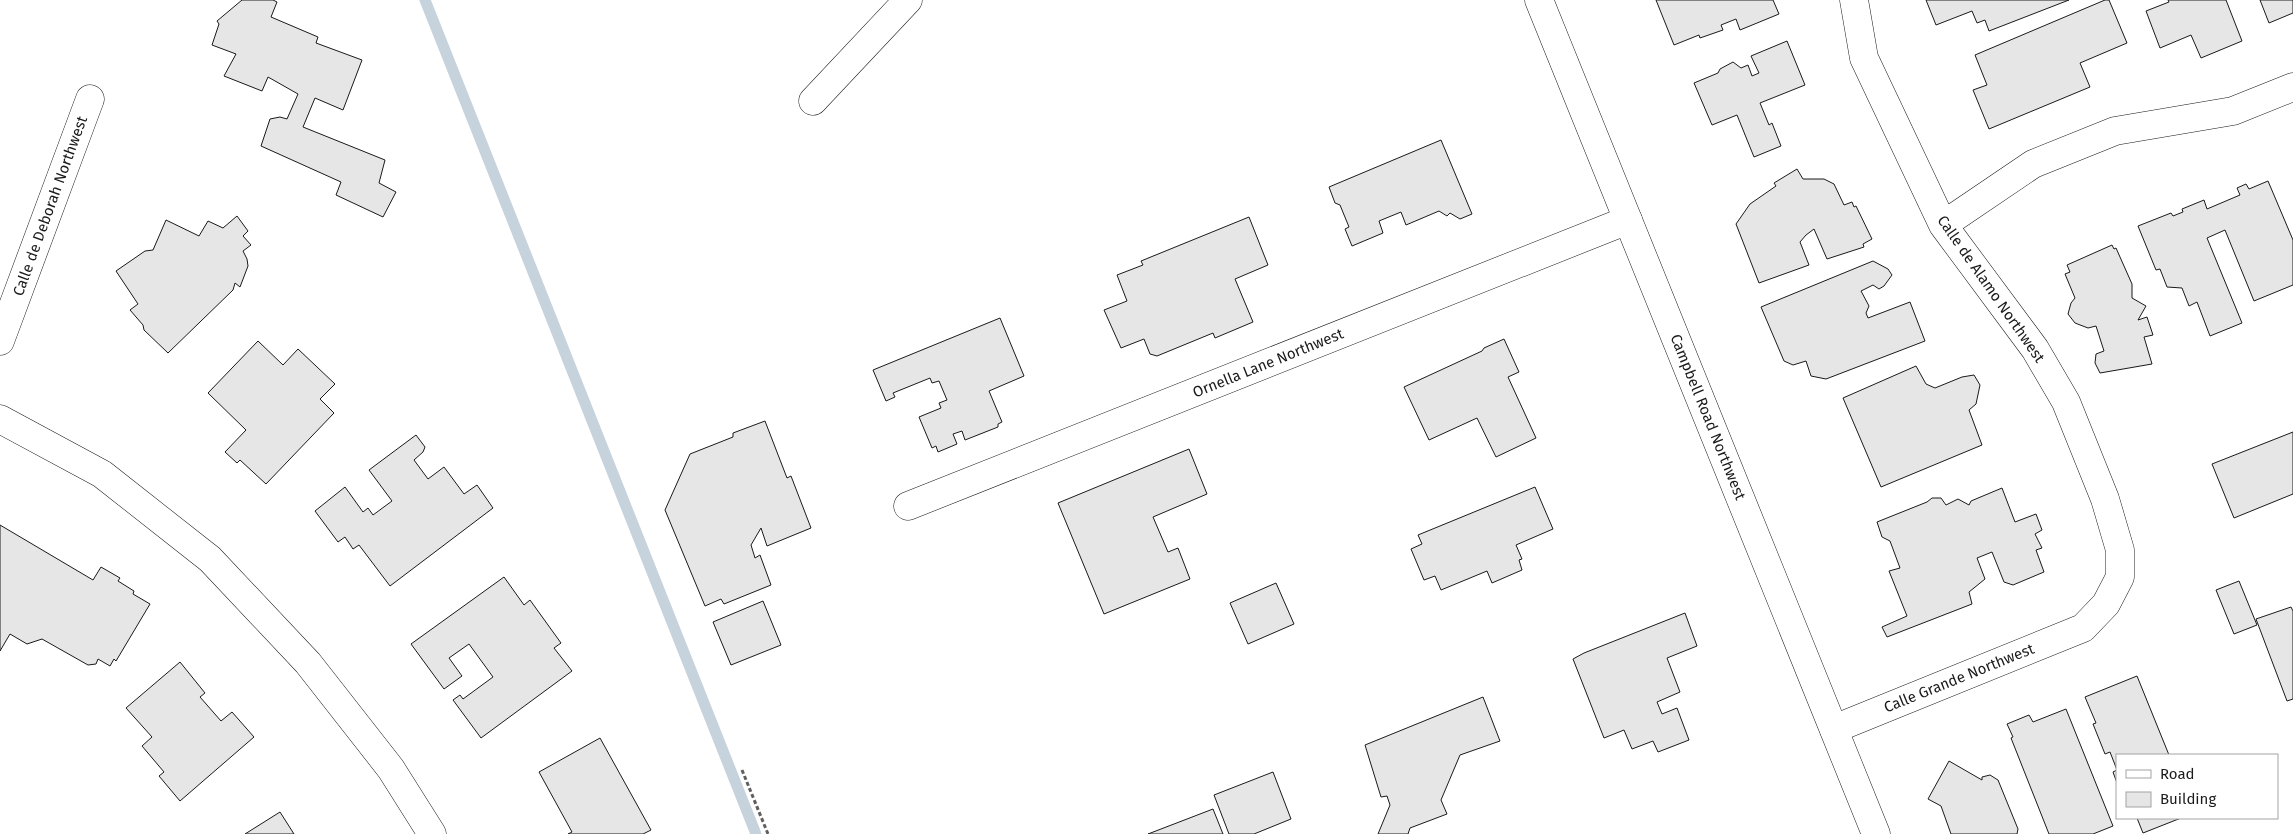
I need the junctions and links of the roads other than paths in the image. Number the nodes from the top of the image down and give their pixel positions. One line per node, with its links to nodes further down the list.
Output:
1 (908, 0): 6 (street)
2 (1539, 0): 7 (street, Campbell Road Northwest)
3 (1854, 0): 8 (street, Calle de Alamo Northwest)
4 (2293, 87): 8 (street)
5 (90, 99): 9 (street, Calle de Deborah Northwest)
6 (813, 101)
7 (1628, 220): 11 (street, Ornella Lane Northwest); 13 (street, Campbell Road Northwest)
8 (1943, 225): 12 (street, Calle de Alamo Northwest)
9 (0, 341)
10 (0, 419): 14 (street)
11 (908, 506)
12 (2083, 628): 13 (street, Calle Grande Northwest)
13 (1834, 728): 15 (street, Campbell Road Northwest)
14 (432, 834)
15 (1876, 834)

